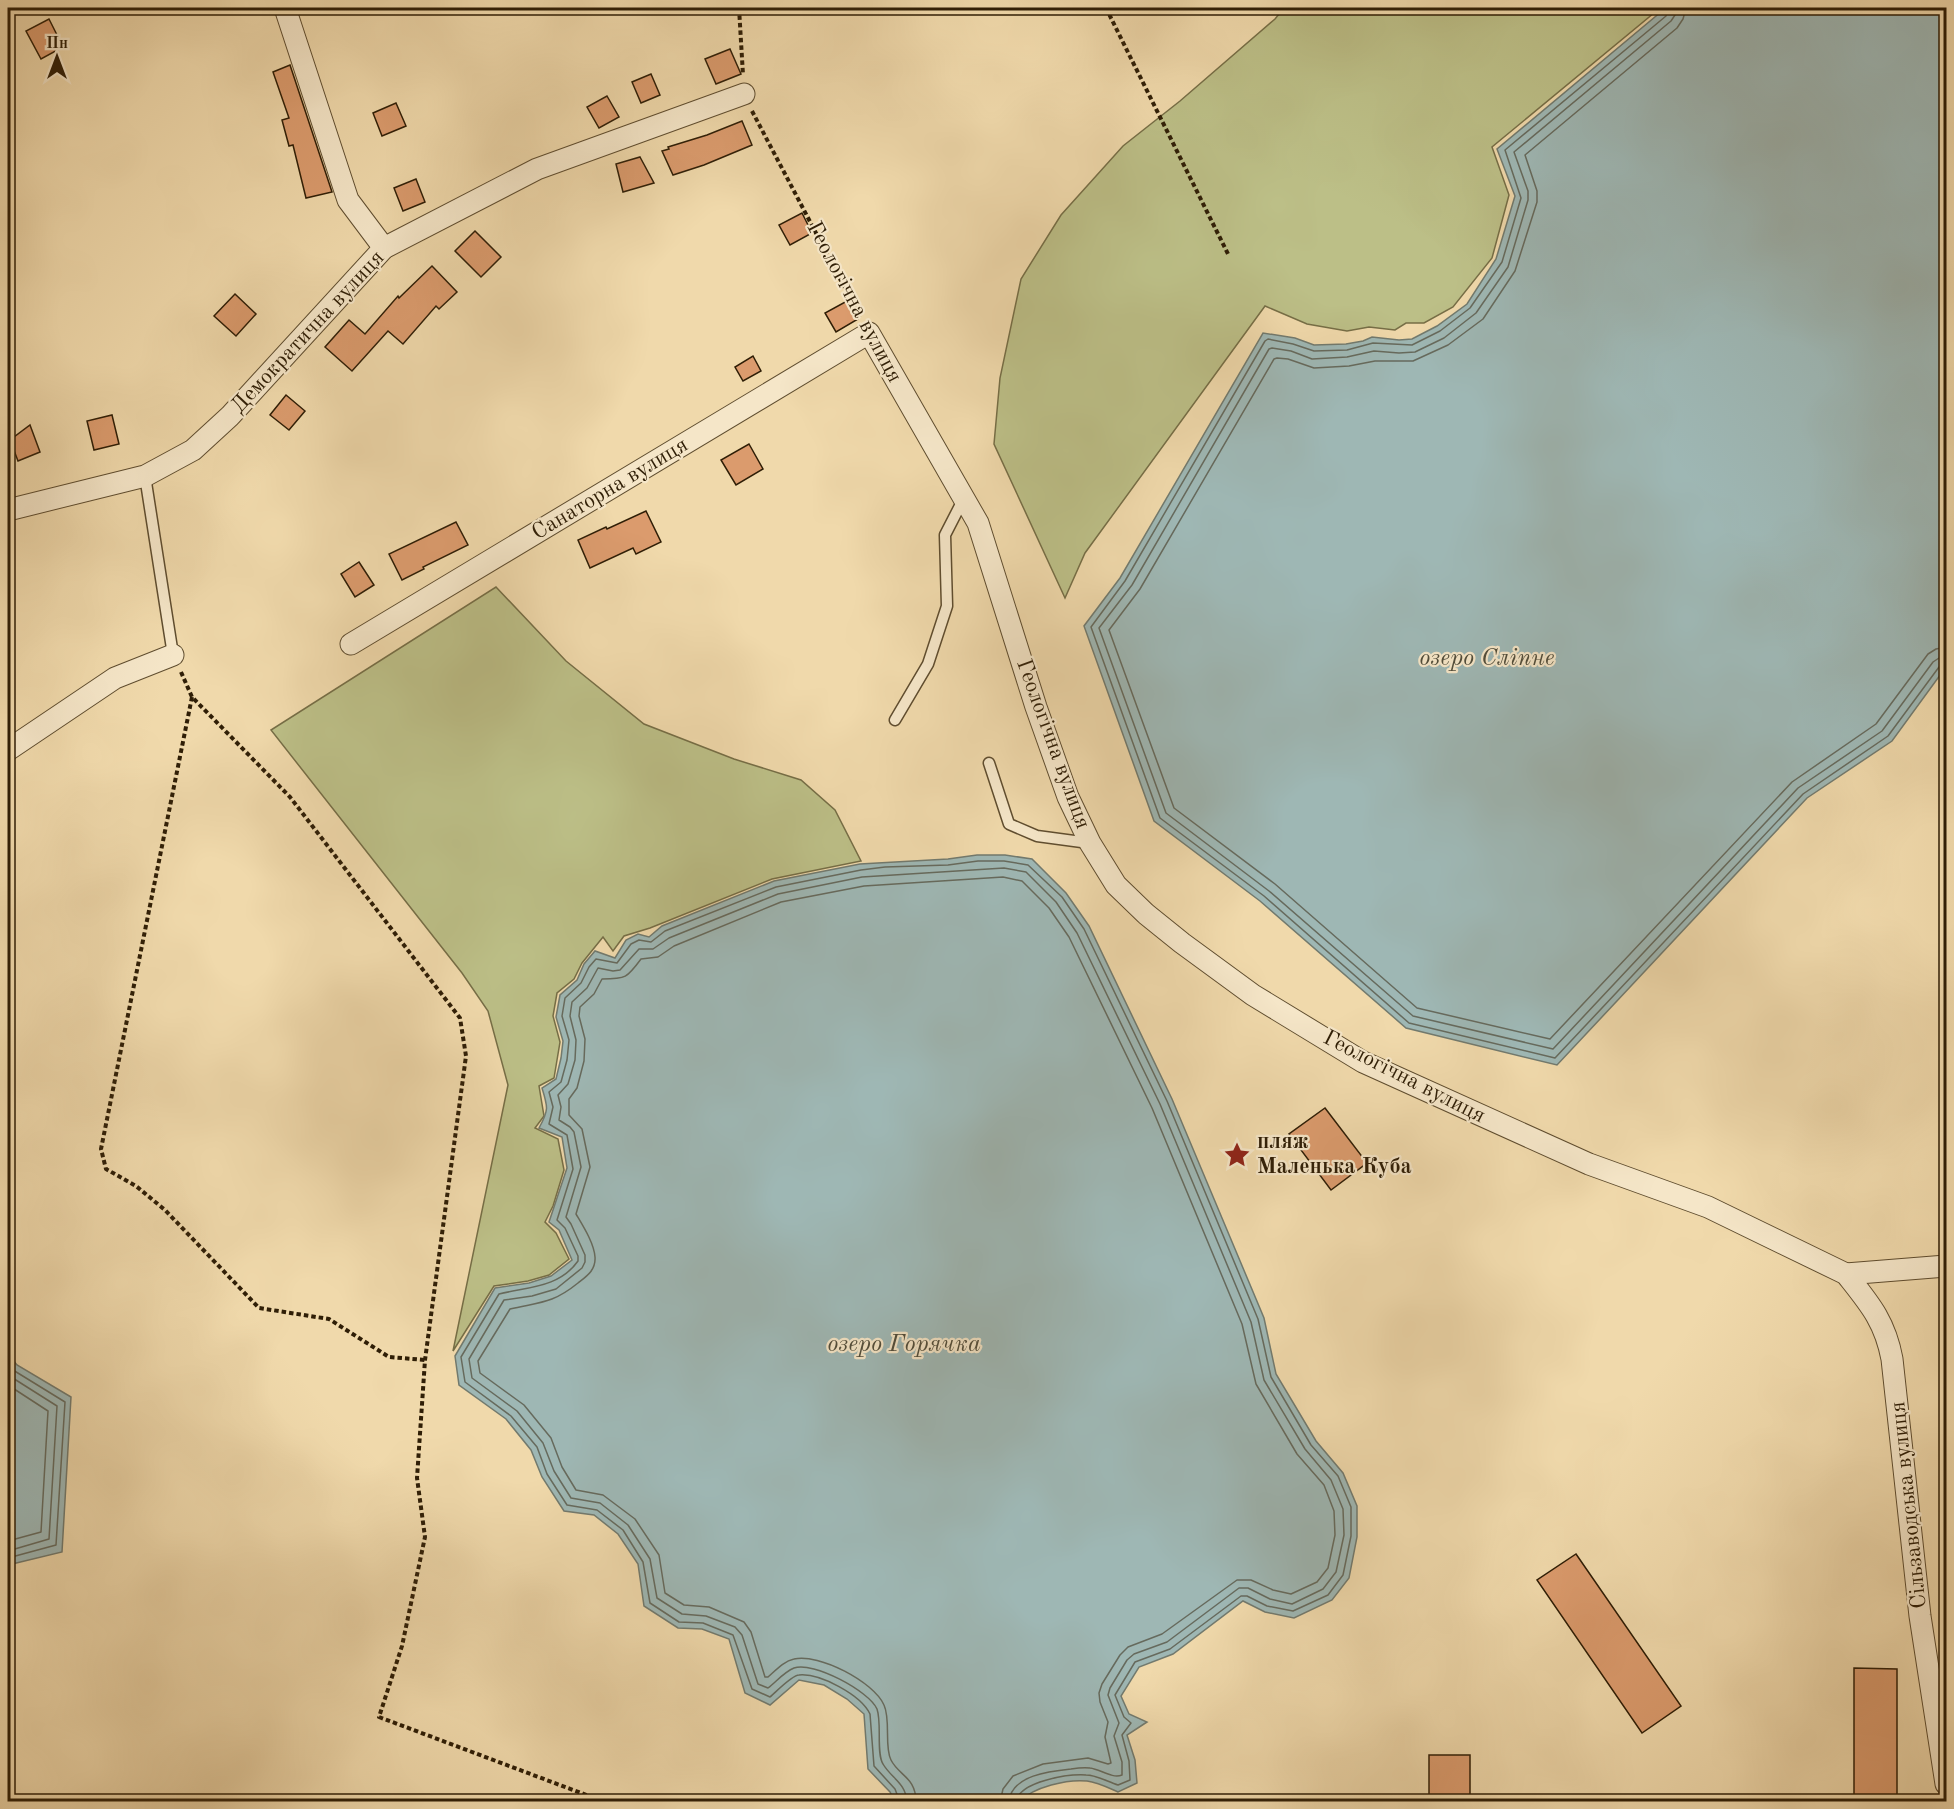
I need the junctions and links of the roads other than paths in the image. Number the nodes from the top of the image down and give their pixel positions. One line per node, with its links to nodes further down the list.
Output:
1 (285, 8): 3 (street)
2 (744, 94): 3 (street, Демократична вулиця)
3 (384, 248): 5 (street, Демократична вулиця)
4 (869, 333): 6 (street, Геологічна вулиця); 8 (street, Санаторна вулиця)
5 (145, 476): 7 (street, Демократична вулиця); 9 (lane)
6 (964, 498): 10 (lane); 13 (street, Геологічна вулиця)
7 (8, 510)
8 (351, 644)
9 (173, 656): 11 (street)
10 (895, 720)
11 (8, 750)
12 (989, 763): 13 (lane)
13 (1090, 843): 15 (street, Геологічна вулиця)
14 (1947, 1266): 15 (street)
15 (1846, 1274): 16 (street, Сільзаводська вулиця)
16 (1947, 1784)

